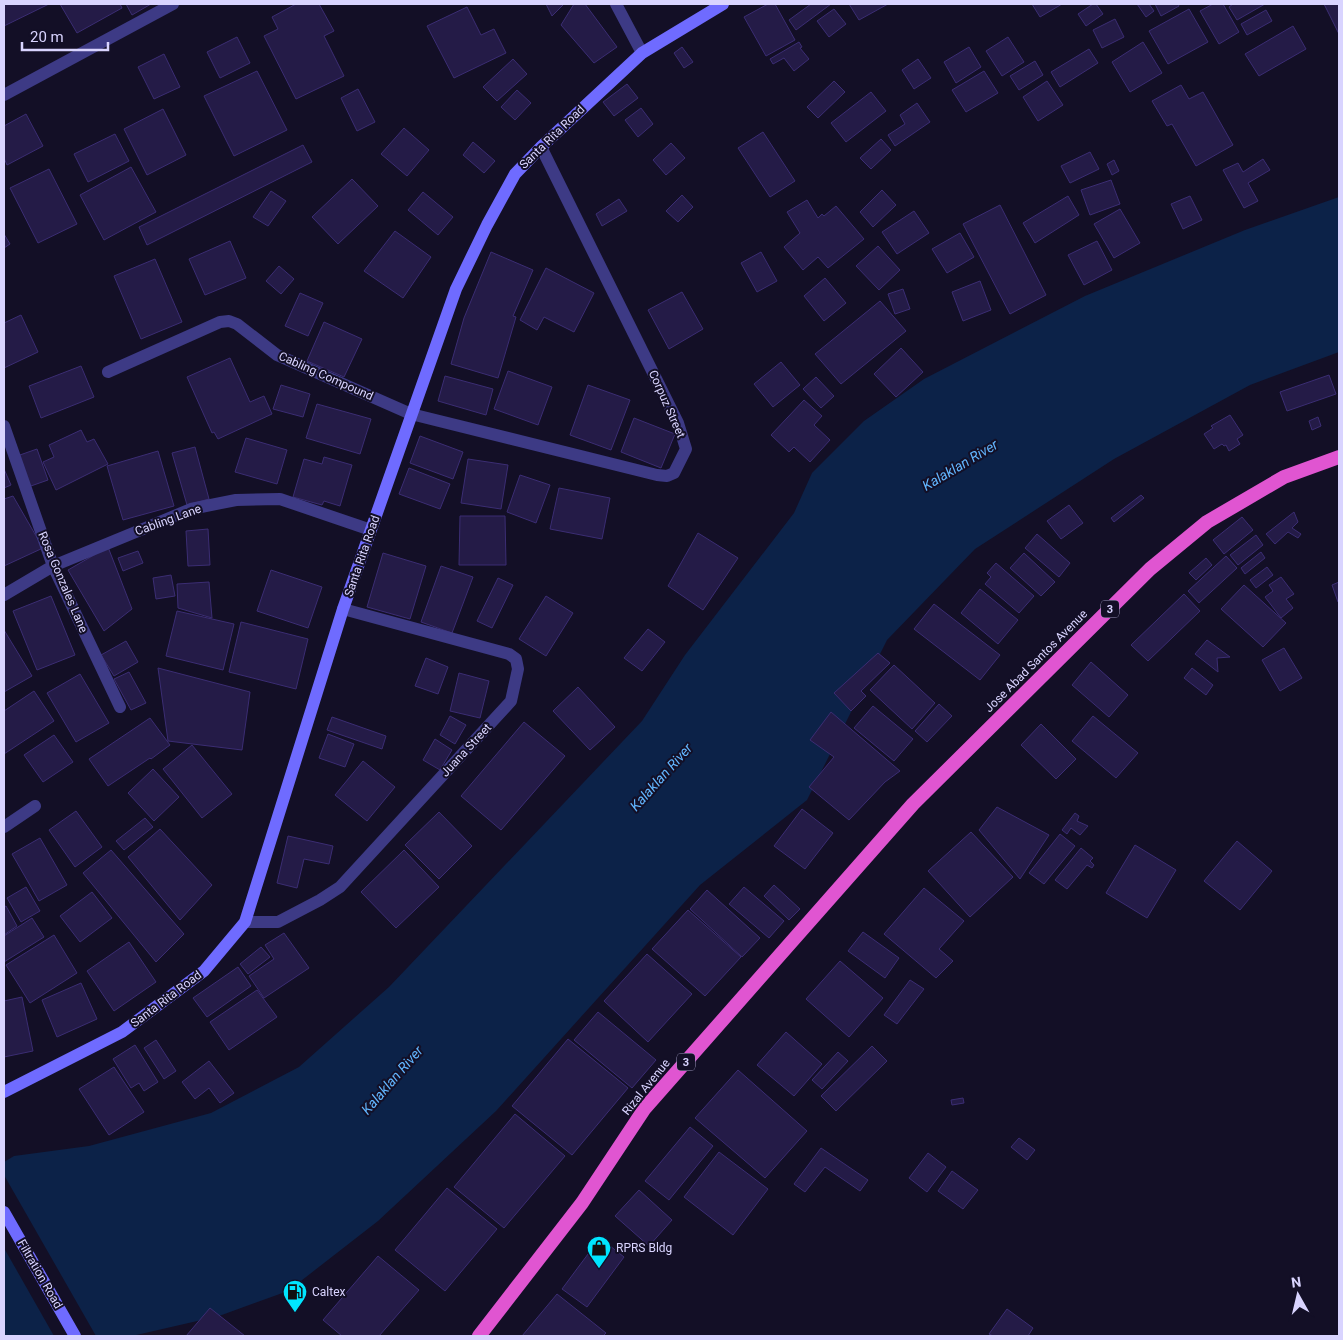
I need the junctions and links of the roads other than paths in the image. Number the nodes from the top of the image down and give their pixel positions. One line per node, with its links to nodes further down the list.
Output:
1 (173, 4): 5 (street)
2 (616, 4): 4 (street)
3 (723, 4): 4 (main road, Santa Rita Road)
4 (642, 53): 6 (main road, Santa Rita Road)
5 (4, 95)
6 (540, 147): 8 (main road, Santa Rita Road); 8 (street, Corpuz Street)
7 (108, 372): 8 (street, Cabling Compound)
8 (411, 414): 11 (main road, Santa Rita Road)
9 (4, 426): 12 (street, Rosa Gonzales Lane)
10 (1339, 457): 16 (highway, Jose Abad Santos Avenue / 3)
11 (371, 530): 12 (street, Cabling Lane); 14 (main road, Santa Rita Road)
12 (54, 566): 13 (street, Cabling Lane); 15 (street, Rosa Gonzales Lane)
13 (4, 595)
14 (343, 609): 19 (main road, Santa Rita Road); 19 (street, Juana Street)
15 (120, 707)
16 (913, 804): 23 (highway, Rizal Avenue / 3)
17 (35, 806): 18 (street)
18 (4, 827)
19 (245, 922): 20 (main road, Santa Rita Road)
20 (4, 1092)
21 (4, 1212): 22 (main road, Filtration Road)
22 (76, 1336)
23 (479, 1336)

